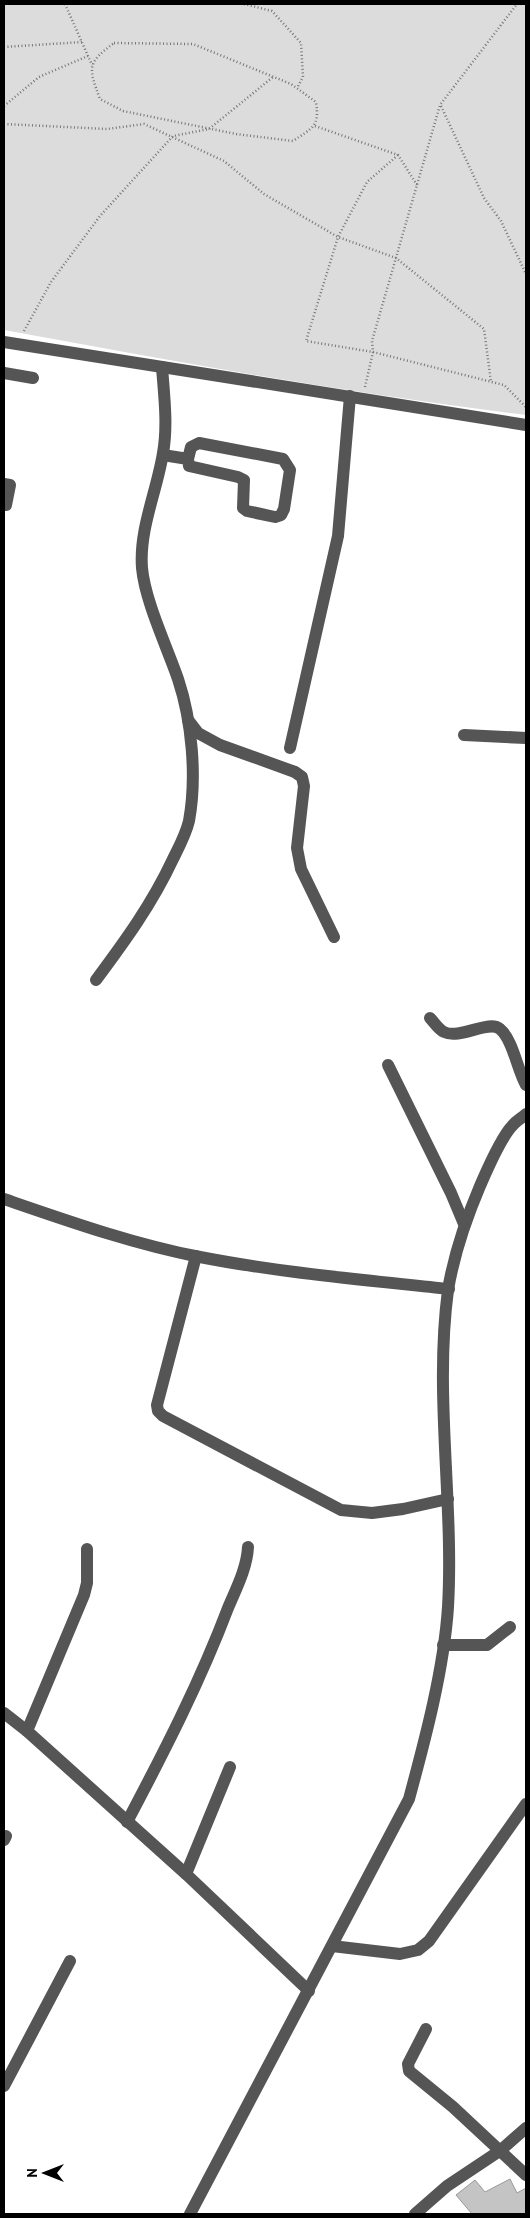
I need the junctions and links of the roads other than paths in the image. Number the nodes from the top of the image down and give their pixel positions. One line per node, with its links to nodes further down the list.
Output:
1 (4, 342): 2 (street)
2 (162, 367): 5 (street); 7 (street)
3 (4, 374): 4 (street)
4 (33, 378)
5 (357, 397): 6 (street); 14 (street)
6 (526, 425)
7 (163, 455): 8 (street); 11 (street)
8 (188, 459): 8 (street)
9 (4, 484): 10 (street)
10 (4, 505)
11 (188, 720): 15 (street); 16 (street)
12 (464, 735): 13 (street)
13 (526, 738)
14 (290, 748)
15 (334, 937)
16 (96, 980)
17 (430, 1018): 19 (street)
18 (388, 1064): 22 (street)
19 (526, 1085)
20 (526, 1114): 22 (street)
21 (4, 1199): 23 (street)
22 (464, 1224): 24 (street)
23 (196, 1256): 24 (street); 25 (street)
24 (449, 1289): 25 (street)
25 (448, 1499): 29 (street)
26 (248, 1547): 34 (street)
27 (87, 1549): 31 (street)
28 (510, 1627): 29 (street)
29 (443, 1645): 36 (street)
30 (4, 1713): 31 (street)
31 (27, 1730): 34 (street)
32 (230, 1767): 35 (street)
33 (526, 1804): 36 (street)
34 (128, 1822): 35 (street)
35 (186, 1874): 38 (street)
36 (332, 1946): 38 (street)
37 (70, 1961): 40 (street)
38 (309, 1991): 44 (street)
39 (426, 2029): 42 (street)
40 (4, 2086)
41 (526, 2128): 42 (street)
42 (501, 2150): 43 (street); 45 (street)
43 (526, 2175)
44 (190, 2214)
45 (415, 2214)

